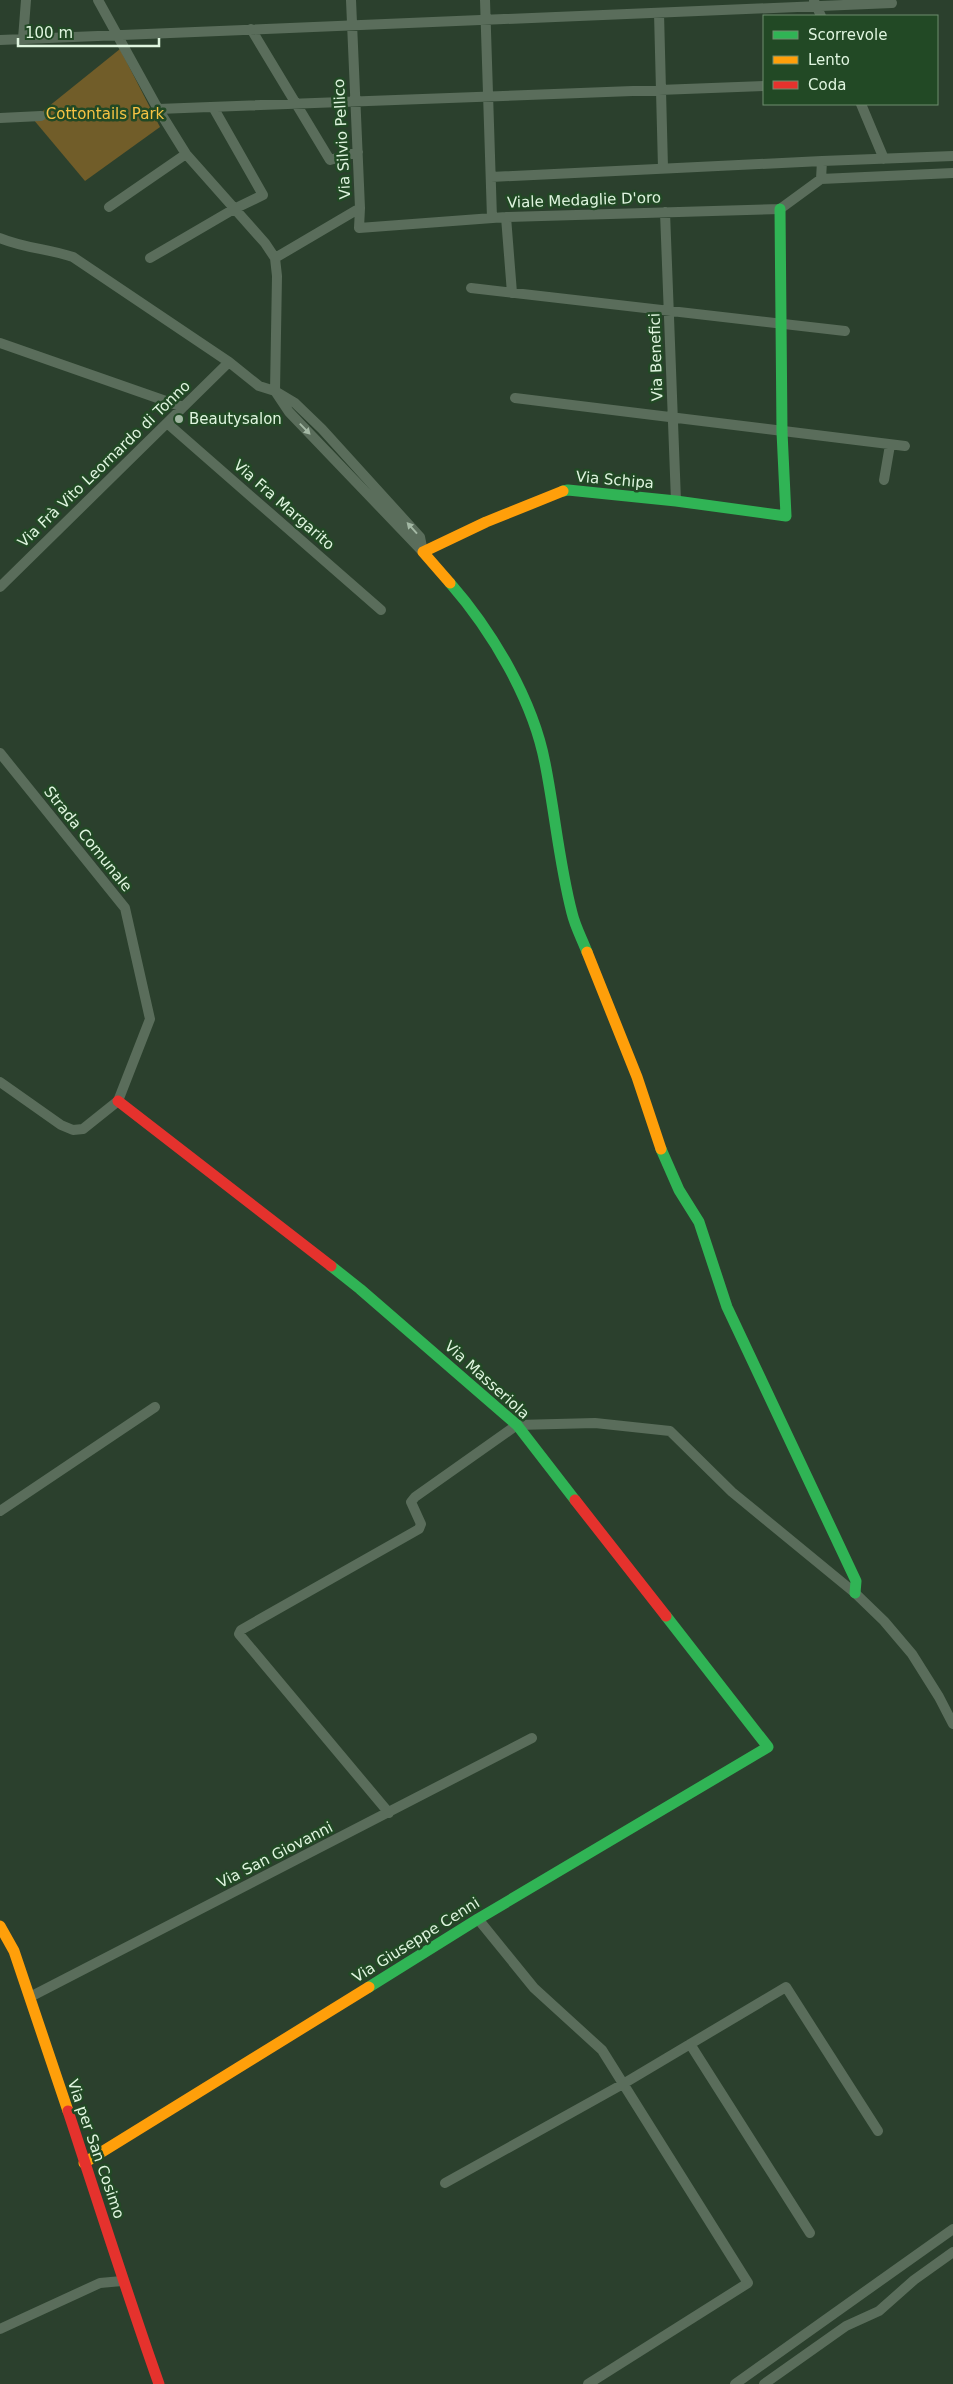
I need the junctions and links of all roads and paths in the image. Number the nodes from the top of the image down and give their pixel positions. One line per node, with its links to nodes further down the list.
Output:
1 (26, 0): 13 (street)
2 (98, 0): 12 (street)
3 (351, 0): 10 (street, Via Silvio Pellico)
4 (486, 0): 9 (street)
5 (814, 3): 6 (street); 7 (street); 8 (street)
6 (892, 3)
7 (659, 13): 9 (street); 16 (street)
8 (820, 15)
9 (486, 20): 10 (street); 17 (street)
10 (352, 25): 11 (street); 18 (street, Via Silvio Pellico)
11 (251, 29): 12 (street); 19 (street)
12 (119, 36): 13 (street); 22 (street)
13 (23, 39): 14 (street)
14 (0, 40)
15 (763, 86): 16 (street)
16 (661, 91): 17 (street); 30 (street)
17 (489, 96): 18 (street); 32 (street)
18 (355, 103): 19 (street); 25 (street, Via Silvio Pellico)
19 (295, 105): 21 (street); 25 (street)
20 (861, 105): 28 (street)
21 (213, 107): 22 (street); 36 (street)
22 (158, 109): 26 (street)
23 (41, 116): 24 (street)
24 (0, 118)
25 (358, 152): 35 (street, Via Silvio Pellico)
26 (186, 154): 34 (street); 36 (street)
27 (953, 156): 28 (street, Viale Medaglie D'oro)
28 (884, 159): 29 (street, Viale Medaglie D'oro)
29 (822, 161): 30 (street, Viale Medaglie D'oro); 33 (street)
30 (663, 168): 32 (street, Viale Medaglie D'oro)
31 (953, 173): 33 (street)
32 (491, 177): 40 (street)
33 (822, 179): 37 (street)
34 (109, 207)
35 (360, 208): 40 (street, Viale Medaglie D'oro); 43 (street, Via Silvio Pellico)
36 (234, 209): 42 (street); 43 (street)
37 (780, 209): 38 (street, Viale Medaglie D'oro); 47 (street)
38 (665, 212): 39 (street, Viale Medaglie D'oro); 46 (street, Via Benefici)
39 (506, 217): 40 (street, Viale Medaglie D'oro); 45 (street)
40 (492, 218)
41 (0, 238): 50 (street)
42 (150, 258)
43 (275, 258): 51 (street)
44 (471, 288): 45 (street)
45 (512, 292): 46 (street)
46 (669, 311): 47 (street); 54 (street, Via Benefici)
47 (782, 324): 48 (street); 56 (street)
48 (845, 331)
49 (0, 343): 53 (street)
50 (229, 362): 51 (street); 53 (street, Via Frà Vito Leornardo di Tonno)
51 (275, 391): 61 (street)
52 (515, 398): 54 (street)
53 (183, 407): 55 (street, Via Frà Vito Leornardo di Tonno)
54 (673, 418): 56 (street); 60 (street, Via Benefici)
55 (167, 424): 62 (street, Via Frà Vito Leornardo di Tonno); 63 (street, Via Fra Margarito)
56 (782, 432): 57 (street); 60 (street, Via Schipa)
57 (890, 445): 58 (street); 59 (street)
58 (905, 446)
59 (884, 480)
60 (676, 500): 61 (street, Via Schipa)
61 (423, 552): 70 (street)
62 (0, 587)
63 (381, 610)
64 (0, 753): 66 (street, Strada Comunale)
65 (0, 1082): 66 (street)
66 (118, 1101): 68 (street, Via Masseriola)
67 (155, 1408): 69 (street)
68 (517, 1425): 70 (street); 73 (street, Via Masseriola); 74 (street)
69 (0, 1511)
70 (855, 1593): 71 (street)
71 (953, 1724)
72 (532, 1738): 74 (street, Via San Giovanni)
73 (768, 1748): 75 (street, Via Giuseppe Cenni)
74 (389, 1813): 77 (street, Via San Giovanni)
75 (478, 1919): 79 (street); 81 (street, Via Giuseppe Cenni)
76 (0, 1926): 77 (street, Via per San Cosimo)
77 (30, 1997): 81 (street, Via per San Cosimo)
78 (690, 2044): 79 (street); 80 (street); 84 (street)
79 (623, 2084): 82 (street); 89 (street)
80 (878, 2131)
81 (84, 2163): 86 (street, Via per San Cosimo)
82 (446, 2183)
83 (953, 2229): 90 (street)
84 (810, 2234)
85 (953, 2252): 91 (street)
86 (122, 2281): 87 (street); 88 (street, Via per San Cosimo)
87 (0, 2329)
88 (159, 2384)
89 (588, 2384)
90 (735, 2384)
91 (764, 2384)

